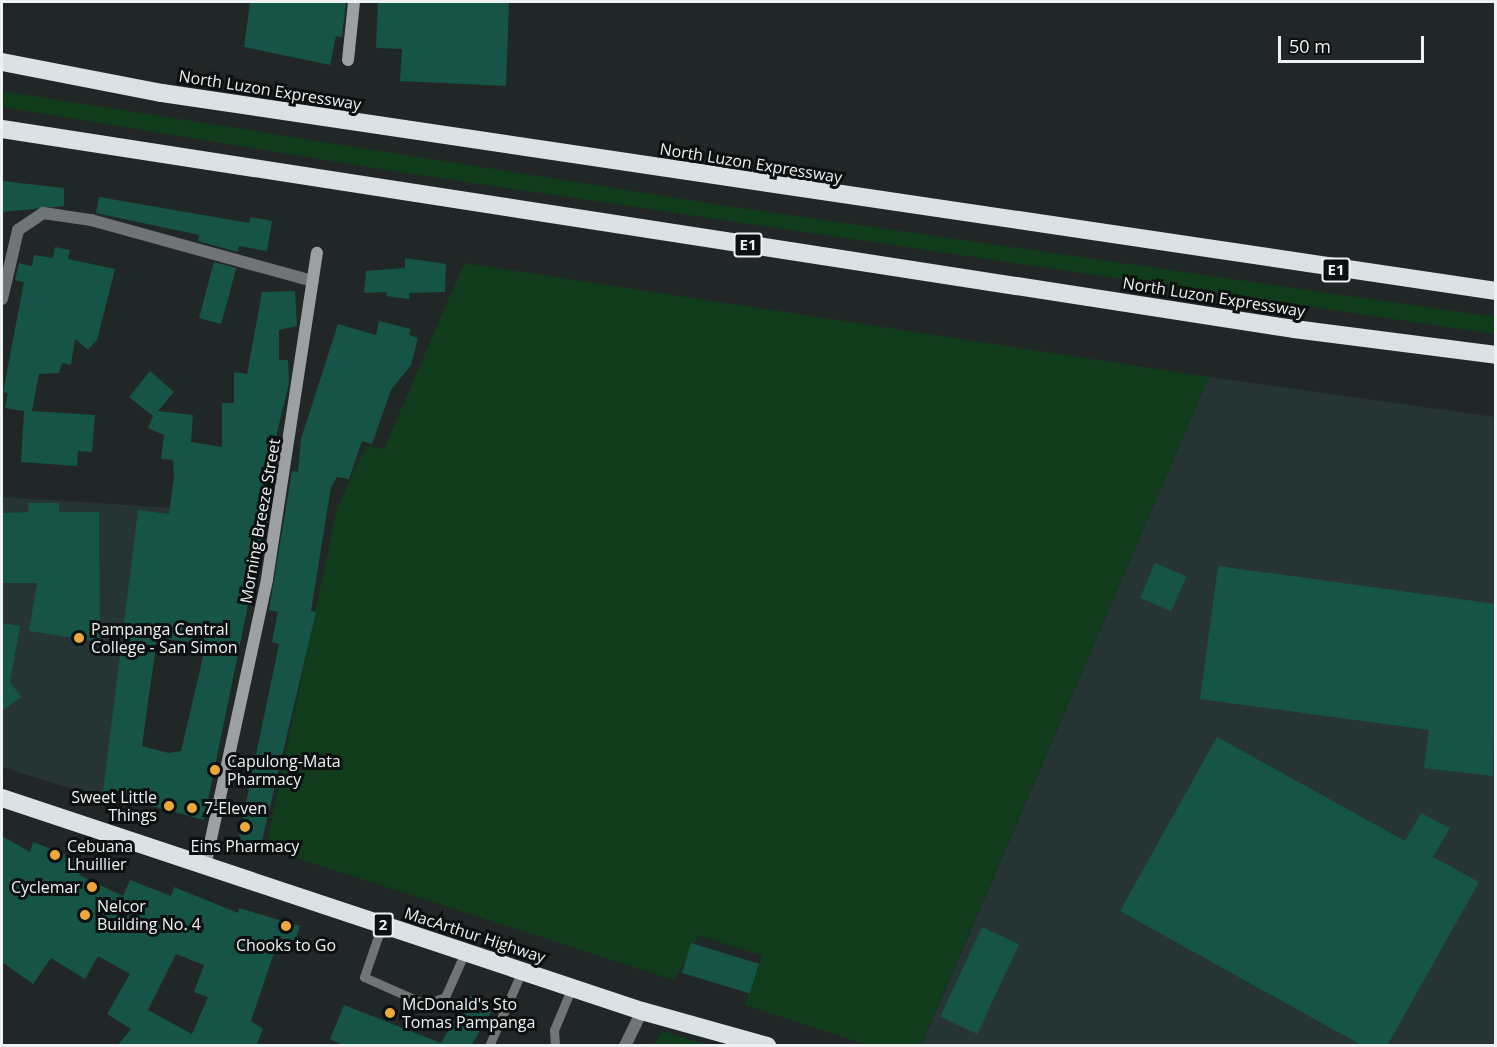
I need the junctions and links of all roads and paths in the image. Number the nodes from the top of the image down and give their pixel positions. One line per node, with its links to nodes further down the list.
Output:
1 (354, 2): 2 (main road)
2 (348, 60)
3 (2, 63): 7 (highway, North Luzon Expressway / E1)
4 (2, 129): 9 (highway, North Luzon Expressway / E1)
5 (316, 253): 6 (main road, Morning Breeze Street)
6 (313, 282): 8 (street); 11 (main road, Morning Breeze Street)
7 (1496, 291)
8 (2, 299)
9 (1496, 355)
10 (2, 798): 11 (highway, MacArthur Highway / 2)
11 (206, 862): 12 (highway, MacArthur Highway / 2)
12 (382, 925): 13 (highway, MacArthur Highway / 2); 13 (lane)
13 (465, 952): 14 (highway, MacArthur Highway / 2)
14 (522, 971): 15 (highway, MacArthur Highway / 2); 18 (lane)
15 (572, 987): 16 (highway, MacArthur Highway / 2); 17 (lane)
16 (642, 1011): 19 (street); 20 (highway, MacArthur Highway / 2)
17 (555, 1045)
18 (489, 1046)
19 (624, 1046)
20 (767, 1046)

